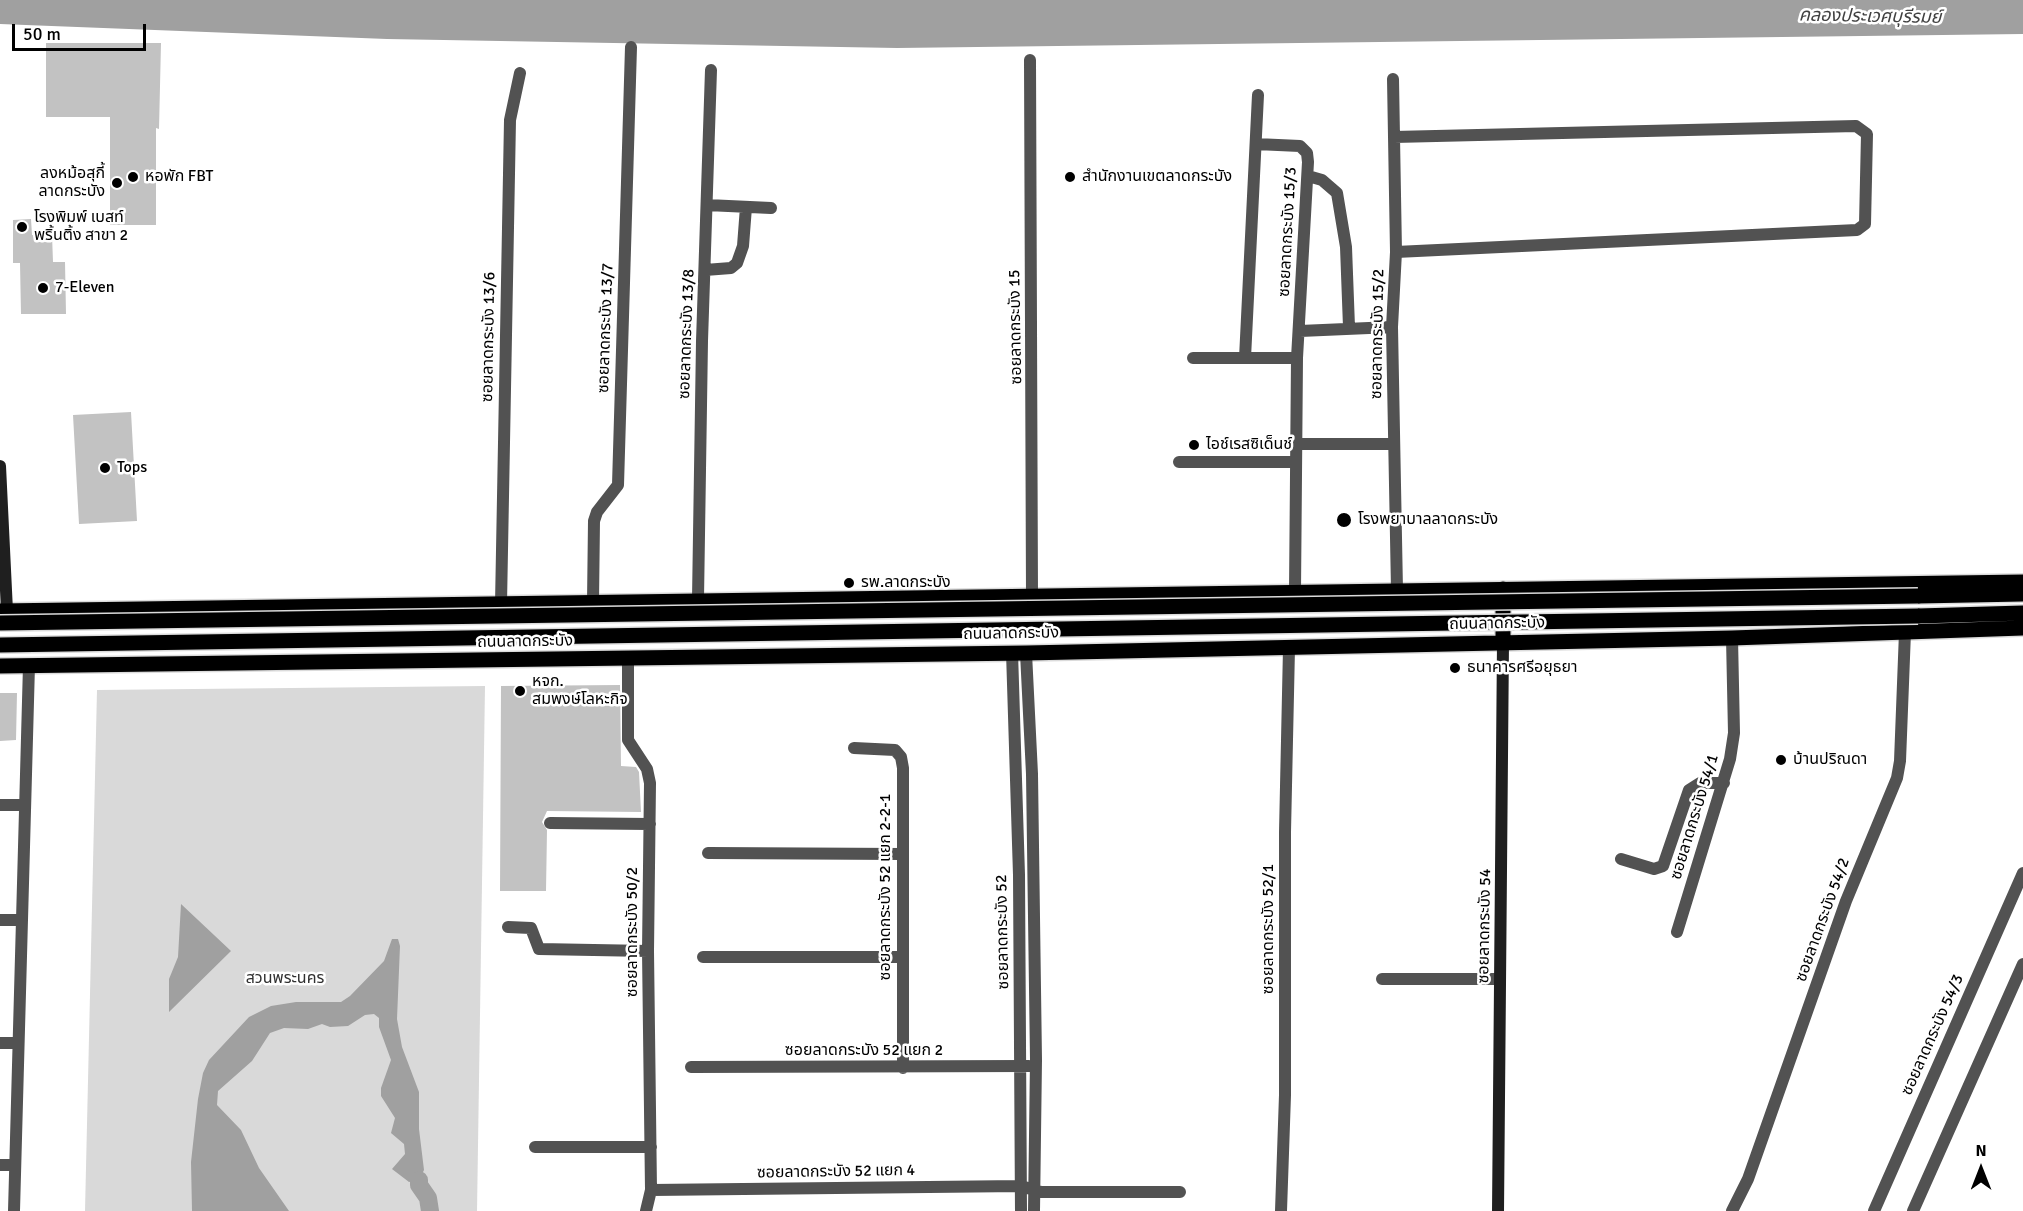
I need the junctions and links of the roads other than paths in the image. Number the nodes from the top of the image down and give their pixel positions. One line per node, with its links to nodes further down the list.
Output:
1 (631, 47): 33 (street, ซอยลาดกระบัง 13/7)
2 (1030, 60): 31 (street, ซอยลาดกระบัง 15)
3 (711, 70): 10 (street, ซอยลาดกระบัง 13/8)
4 (520, 73): 34 (street, ซอยลาดกระบัง 13/6)
5 (1393, 79): 7 (street, ซอยลาดกระบัง 15/2)
6 (1258, 95): 8 (street)
7 (1394, 137): 13 (street, ซอยลาดกระบัง 15/2); 13 (street)
8 (1256, 144): 9 (street, ซอยลาดกระบัง 15/3); 19 (street)
9 (1308, 176): 15 (street); 17 (street, ซอยลาดกระบัง 15/3)
10 (707, 205): 11 (street); 14 (street, ซอยลาดกระบัง 13/8)
11 (746, 207): 12 (street); 14 (street)
12 (771, 208)
13 (1396, 252): 16 (street, ซอยลาดกระบัง 15/2)
14 (705, 270): 32 (street, ซอยลาดกระบัง 13/8)
15 (1349, 327): 16 (street); 17 (street)
16 (1392, 327): 22 (street, ซอยลาดกระบัง 15/2)
17 (1300, 331): 20 (street, ซอยลาดกระบัง 15/3)
18 (1193, 358): 19 (street)
19 (1245, 358): 20 (street)
20 (1297, 358): 21 (street, ซอยลาดกระบัง 15/3)
21 (1295, 444): 22 (street); 24 (street, ซอยลาดกระบัง 15/3)
22 (1394, 444): 28 (street, ซอยลาดกระบัง 15/2)
23 (1179, 462): 24 (street)
24 (1295, 462): 29 (street, ซอยลาดกระบัง 15/3)
25 (0, 466): 36 (main road)
26 (2023, 582): 27 (main road)
27 (1503, 589): 28 (main road); 40 (main road)
28 (1397, 590): 29 (main road)
29 (1295, 591): 31 (main road)
30 (2023, 594): 36 (main road, bridge)
31 (1032, 595): 32 (main road)
32 (698, 599): 33 (main road)
33 (593, 602): 34 (main road)
34 (501, 604): 36 (main road)
35 (2023, 613): 41 (main road, bridge)
36 (2, 615)
37 (2023, 628): 38 (main road, ถนนลาดกระบัง)
38 (1905, 632): 39 (main road, ถนนลาดกระบัง); 87 (street, ซอยลาดกระบัง 54/2)
39 (1732, 638): 40 (main road, ถนนลาดกระบัง); 48 (street, ซอยลาดกระบัง 54/1)
40 (1503, 642): 42 (main road, ถนนลาดกระบัง); 66 (main road, ซอยลาดกระบัง 54)
41 (0, 645)
42 (1289, 648): 43 (main road, ถนนลาดกระบัง); 85 (street, ซอยลาดกระบัง 52/1)
43 (1019, 652): 44 (main road, ถนนลาดกระบัง); 69 (street, ซอยลาดกระบัง 52); 70 (street, ซอยลาดกระบัง 52)
44 (628, 659): 45 (main road, ถนนลาดกระบัง); 52 (street, ซอยลาดกระบัง 50/2)
45 (28, 665): 46 (main road, ถนนลาดกระบัง); 50 (street)
46 (0, 666)
47 (854, 748): 54 (street, ซอยลาดกระบัง 52 แยก 2-2-1)
48 (1724, 783): 55 (street); 60 (street, ซอยลาดกระบัง 54/1)
49 (0, 805): 50 (street)
50 (25, 805): 58 (street)
51 (550, 823): 52 (street)
52 (650, 824): 61 (street, ซอยลาดกระบัง 50/2)
53 (708, 853): 54 (street)
54 (903, 854): 63 (street, ซอยลาดกระบัง 52 แยก 2-2-1)
55 (1621, 859)
56 (2023, 873): 88 (street, ซอยลาดกระบัง 54/3)
57 (0, 920): 58 (street)
58 (22, 920): 68 (street)
59 (508, 927): 61 (street)
60 (1677, 932)
61 (648, 951): 74 (street, ซอยลาดกระบัง 50/2)
62 (703, 957): 63 (street)
63 (901, 957): 72 (street, ซอยลาดกระบัง 52 แยก 2-2-1)
64 (2023, 964): 89 (street)
65 (1382, 979): 66 (street)
66 (1500, 979): 86 (main road, ซอยลาดกระบัง 54)
67 (0, 1043): 68 (street)
68 (18, 1043): 76 (street)
69 (1036, 1060): 70 (street, ซอยลาดกระบัง 52 แยก 2); 79 (street, ซอยลาดกระบัง 52)
70 (1021, 1066): 72 (street, ซอยลาดกระบัง 52 แยก 2); 77 (street, ซอยลาดกระบัง 52)
71 (691, 1067): 72 (street, ซอยลาดกระบัง 52 แยก 2)
72 (903, 1068)
73 (535, 1147): 74 (street)
74 (651, 1147): 78 (street, ซอยลาดกระบัง 50/2)
75 (0, 1165): 76 (street)
76 (15, 1165): 81 (street)
77 (1021, 1186): 78 (street, ซอยลาดกระบัง 52 แยก 4); 79 (street, ซอยลาดกระบัง 52 แยก 4); 83 (street, ซอยลาดกระบัง 52)
78 (651, 1190): 82 (street, ซอยลาดกระบัง 50/2)
79 (1034, 1190): 80 (street, ซอยลาดกระบัง 52 แยก 4); 84 (street, ซอยลาดกระบัง 52)
80 (1180, 1192)
81 (14, 1211)
82 (646, 1211)
83 (1021, 1211)
84 (1034, 1211)
85 (1281, 1211)
86 (1498, 1211)
87 (1732, 1211)
88 (1874, 1211)
89 (1913, 1211)

